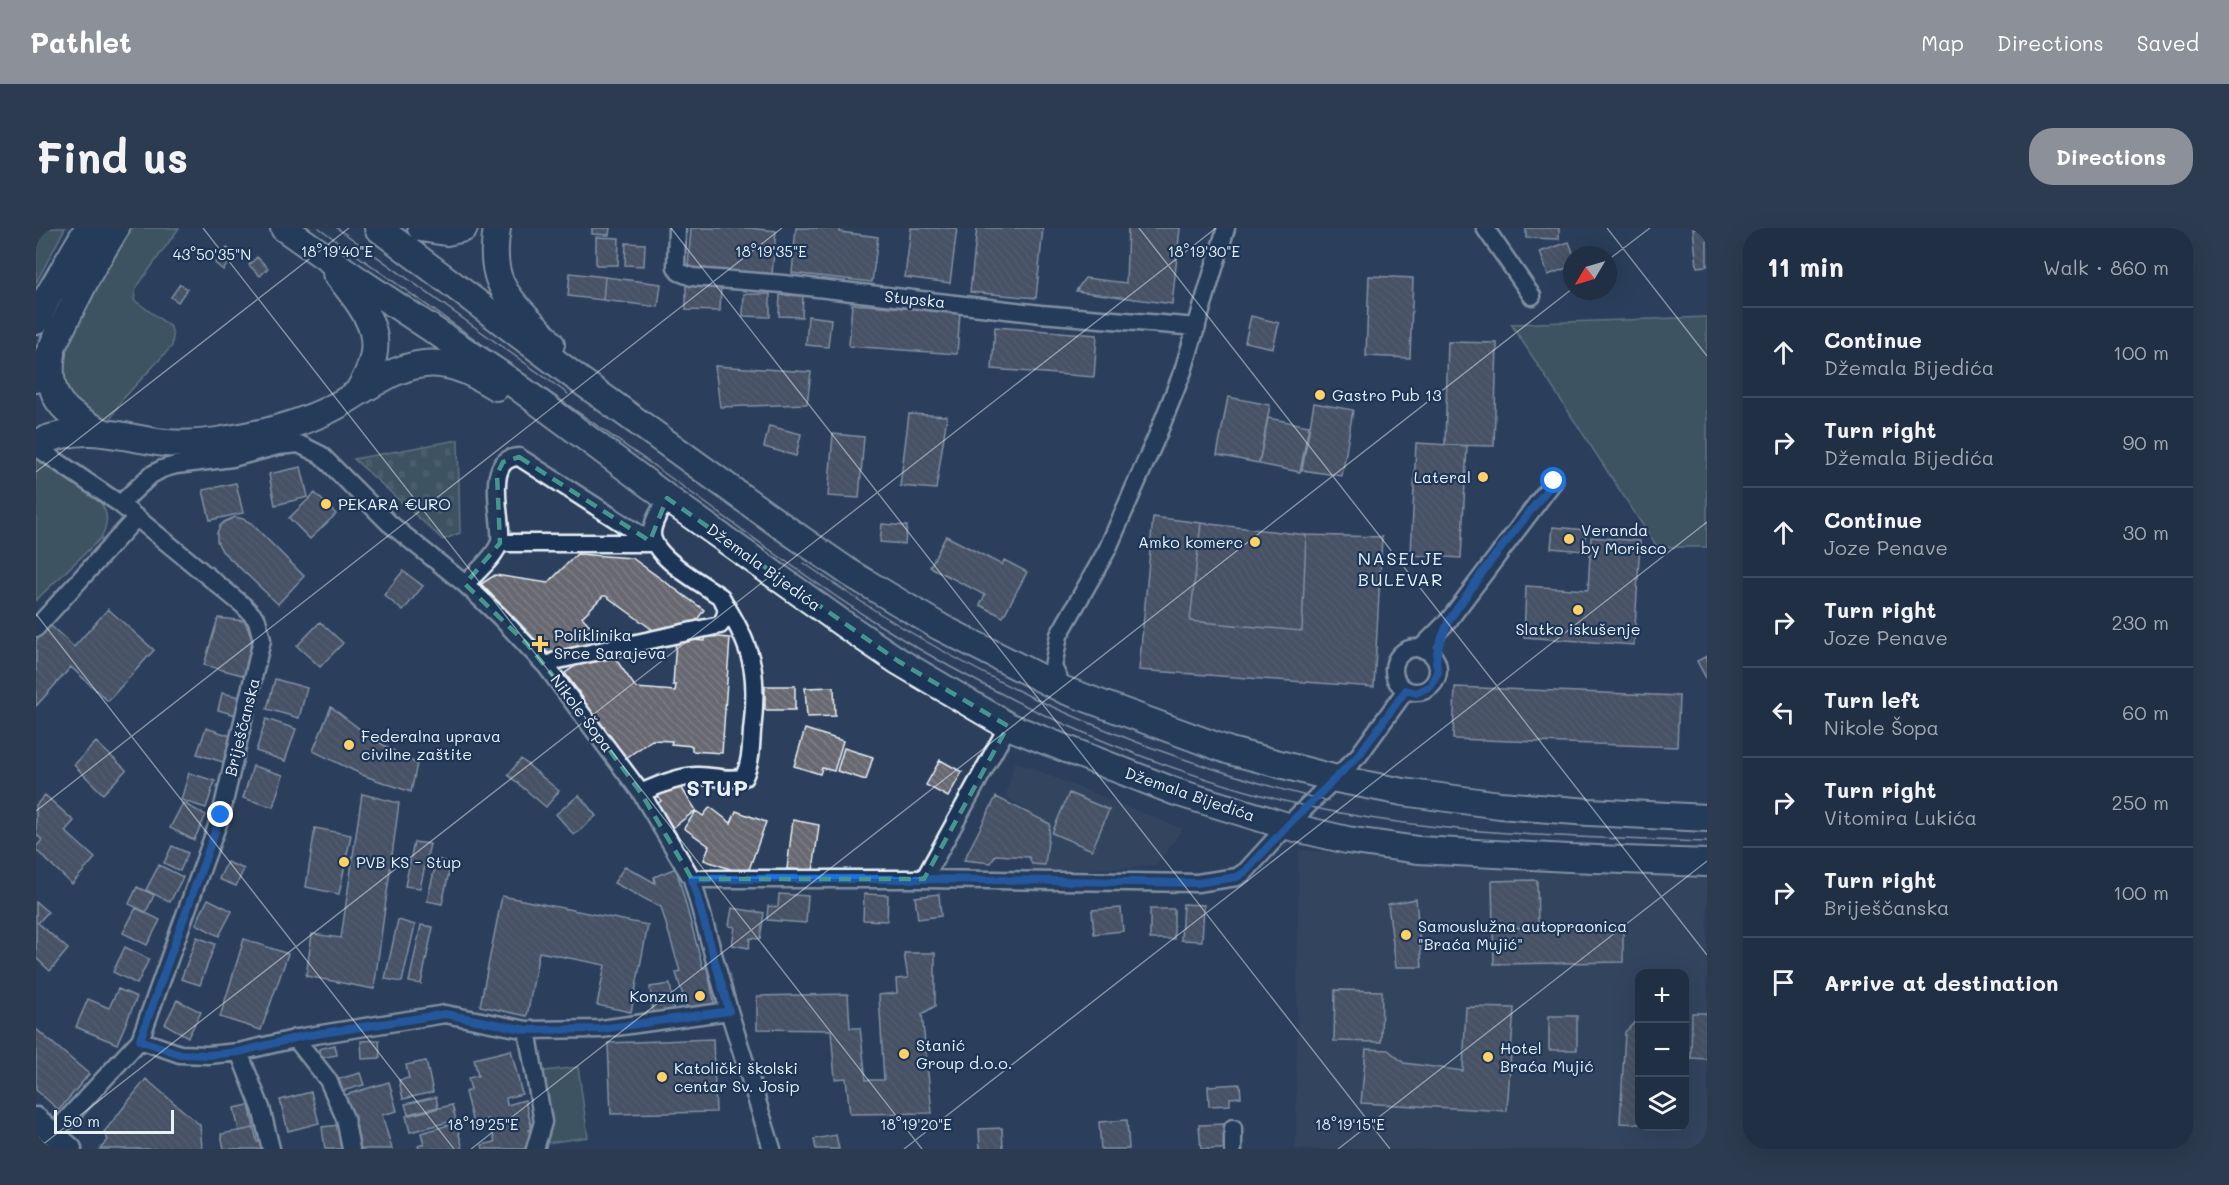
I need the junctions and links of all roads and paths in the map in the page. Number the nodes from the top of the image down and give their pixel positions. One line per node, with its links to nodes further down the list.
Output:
1 (88, 228): 12 (main road)
2 (116, 228): 12 (main road)
3 (284, 228): 11 (main road, Džemala Bijedića)
4 (378, 228): 18 (main road)
5 (421, 228): 6 (main road)
6 (464, 228)
7 (497, 228): 18 (main road)
8 (677, 228): 16 (street, Stupska)
9 (1226, 228): 16 (street)
10 (1485, 228): 13 (street)
11 (322, 255): 20 (main road); 21 (main road, Džemala Bijedića)
12 (80, 264): 14 (main road); 17 (main road)
13 (1532, 296)
14 (42, 302): 15 (main road)
15 (36, 321)
16 (1197, 327): 37 (street)
17 (53, 342): 19 (main road); 22 (main road)
18 (574, 376): 37 (main road)
19 (36, 379)
20 (358, 392): 21 (main road); 22 (main road)
21 (561, 418): 25 (main road, Džemala Bijedića)
22 (102, 432): 23 (main road)
23 (36, 445): 26 (street, Briješčanska)
24 (1554, 481): 32 (street)
25 (667, 498): 29 (street); 39 (main road, Džemala Bijedića)
26 (120, 504): 27 (street, Briješčanska); 30 (street, Nikole Šopa)
27 (136, 518): 33 (street); 50 (street, Briješčanska)
28 (500, 543): 29 (street); 29 (street); 30 (street)
29 (653, 543): 31 (street)
30 (465, 584): 36 (street, Nikole Šopa)
31 (726, 606): 36 (street); 41 (street)
32 (1449, 620): 34 (street); 35 (street)
33 (36, 628)
34 (1420, 649): 35 (street); 38 (street)
35 (1436, 662): 38 (street)
36 (546, 666): 41 (street, Nikole Šopa)
37 (1064, 690): 40 (main road)
38 (1406, 690): 40 (street)
39 (1008, 726): 43 (main road, Džemala Bijedića); 46 (street)
40 (1337, 779): 42 (main road); 43 (street)
41 (641, 793): 45 (street, Nikole Šopa)
42 (1707, 818)
43 (1287, 826): 44 (main road, Džemala Bijedića); 46 (street)
44 (1707, 863)
45 (692, 879): 46 (street); 47 (street, Nikole Šopa)
46 (924, 879)
47 (729, 1011): 48 (street); 58 (street, Nikole Šopa)
48 (527, 1030): 49 (street); 57 (street)
49 (295, 1038): 51 (street); 56 (street)
50 (140, 1040): 51 (street); 52 (street)
51 (239, 1052): 55 (street)
52 (44, 1127): 54 (main road)
53 (1233, 1128): 59 (street)
54 (70, 1149)
55 (272, 1149)
56 (351, 1149)
57 (536, 1149)
58 (772, 1149)
59 (1233, 1149)

